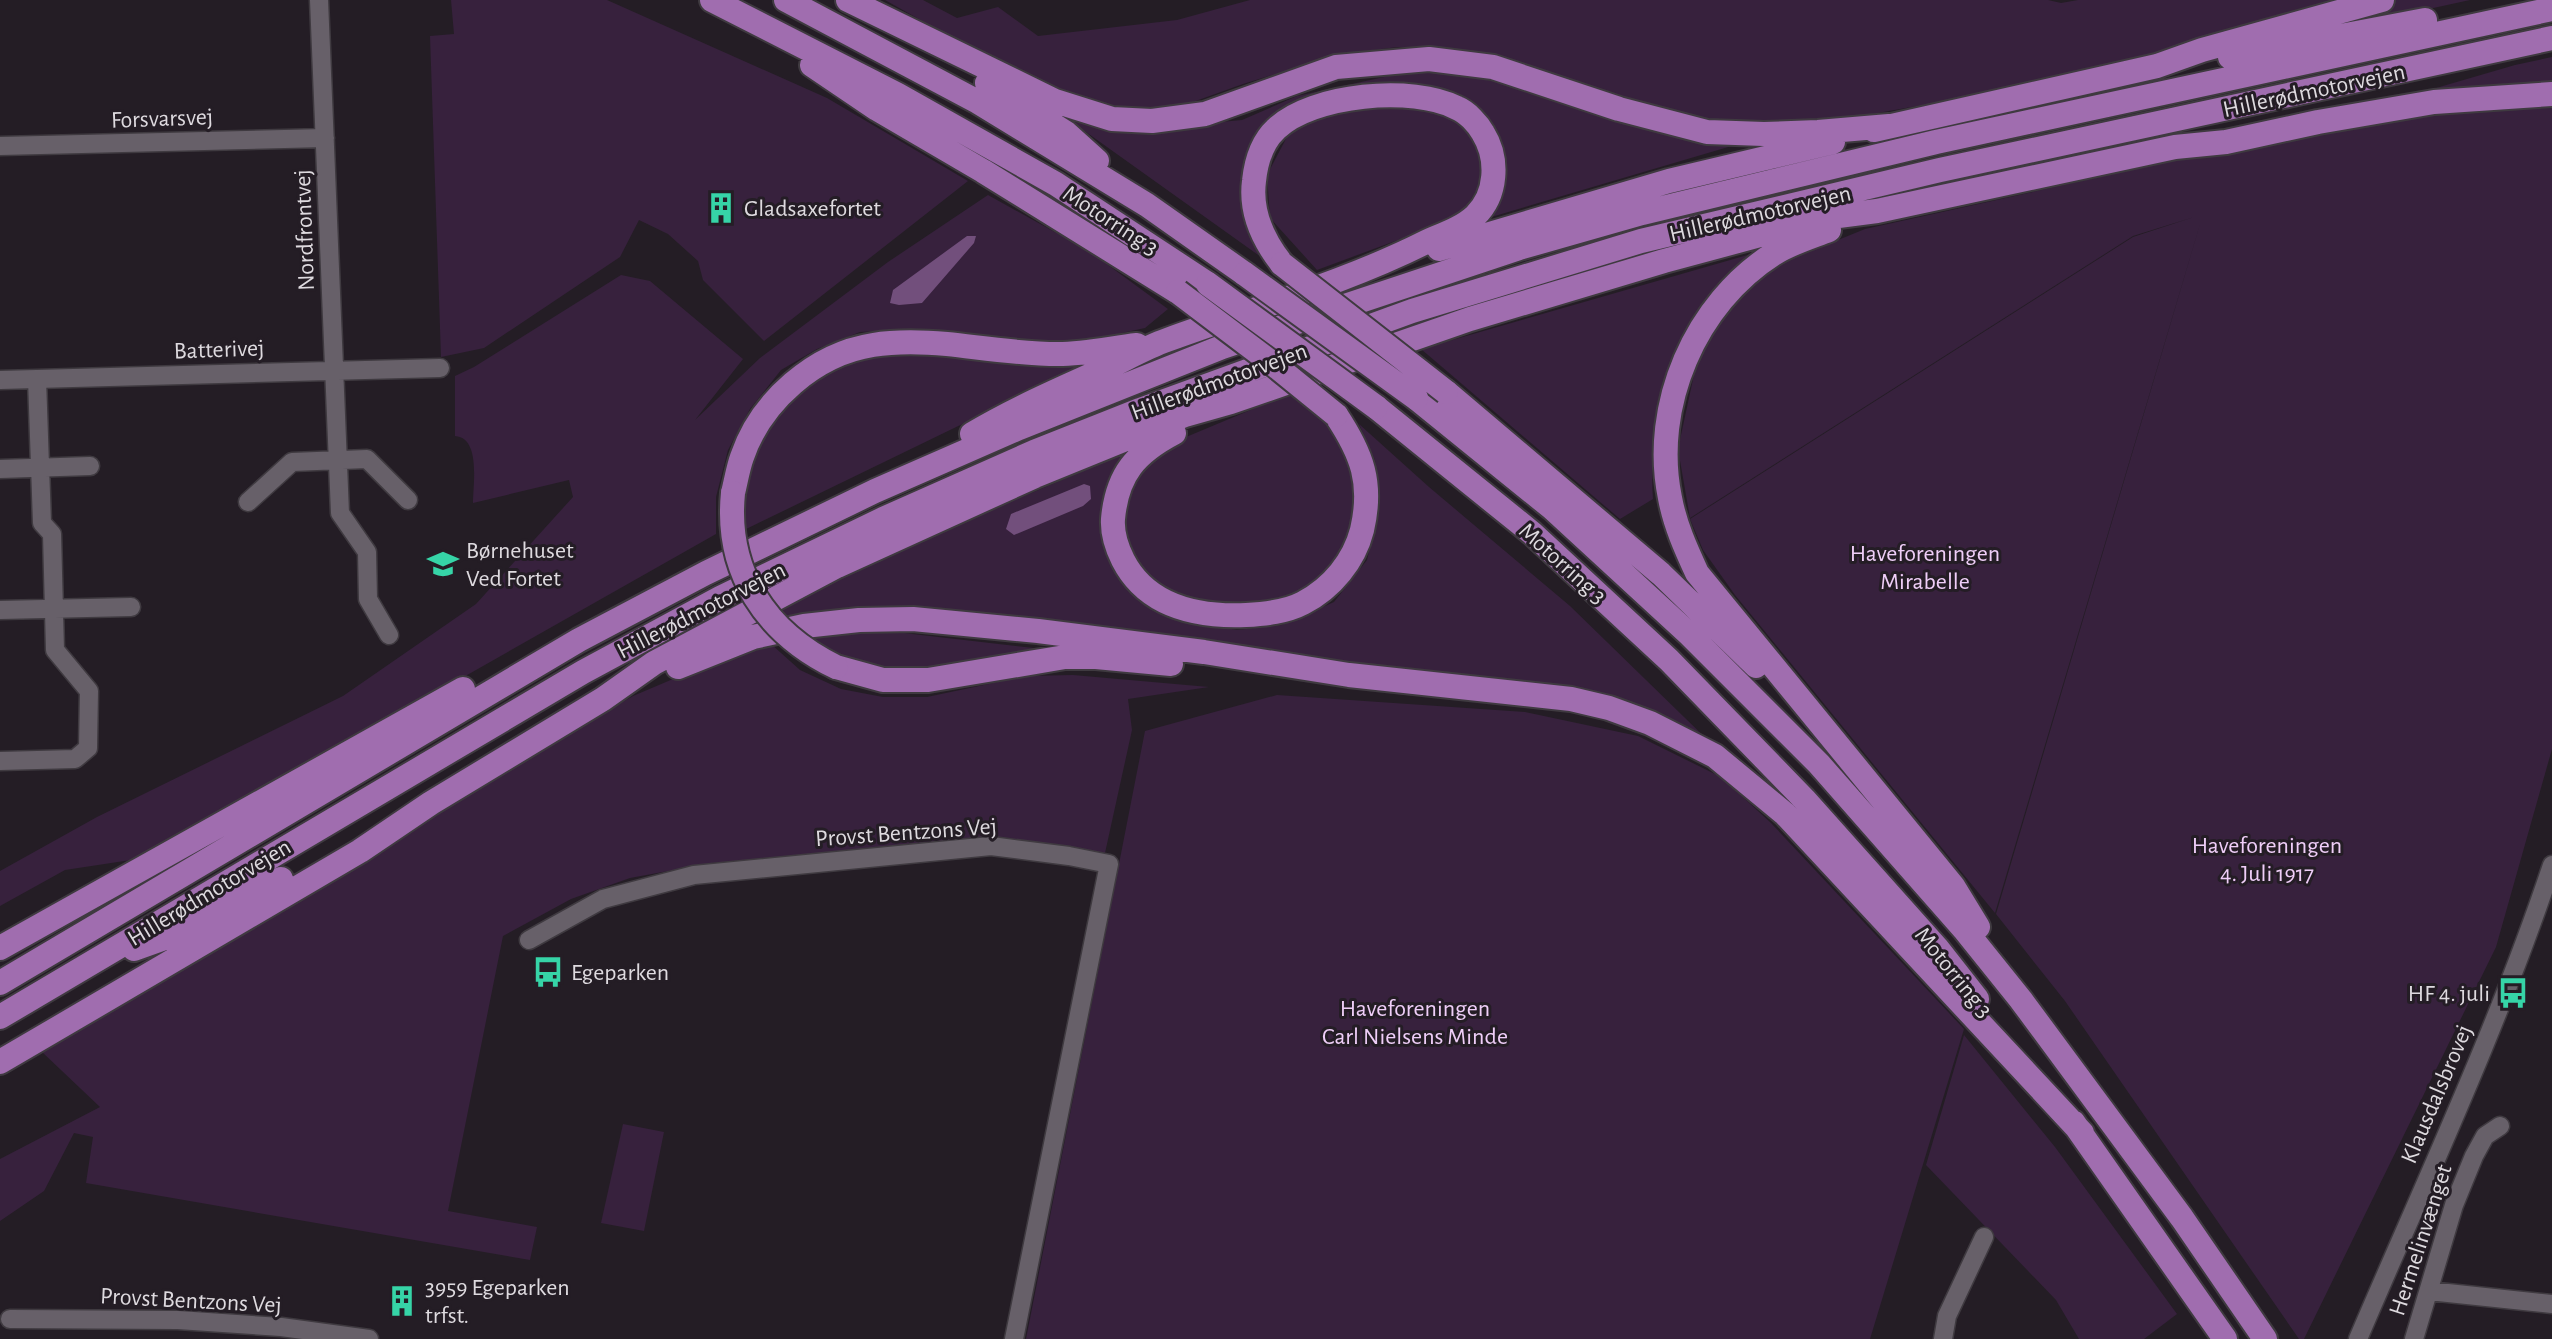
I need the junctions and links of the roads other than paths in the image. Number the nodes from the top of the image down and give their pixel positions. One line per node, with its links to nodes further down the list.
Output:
1 (319, 0): 14 (street, Nordfrontvej)
2 (786, 0): 17 (highway, Motorring 3)
3 (848, 0): 8 (highway)
4 (2382, 0): 11 (highway)
5 (715, 1): 25 (highway, bridge); 52 (highway, Motorring 3, bridge)
6 (2552, 9): 7 (highway, Hillerødmotorvejen)
7 (2494, 21): 11 (highway); 30 (highway, Hillerødmotorvejen)
8 (892, 22): 13 (highway); 17 (highway)
9 (2552, 38): 10 (highway, Hillerødmotorvejen)
10 (2444, 62): 16 (highway); 46 (highway, Hillerødmotorvejen)
11 (2157, 66): 13 (highway)
12 (2552, 94): 16 (highway)
13 (1889, 126): 19 (highway)
14 (325, 138): 15 (street, Forsvarsvej); 22 (street, Nordfrontvej)
15 (0, 146)
16 (2175, 147): 18 (highway)
17 (1147, 205): 48 (highway, Motorring 3, bridge)
18 (1877, 211): 25 (highway); 40 (highway)
19 (1394, 259): 20 (highway); 40 (highway, bridge)
20 (1162, 342): 30 (highway); 38 (highway, bridge)
21 (440, 368): 22 (street, Batterivej)
22 (334, 370): 23 (street, Batterivej); 26 (street, Nordfrontvej)
23 (37, 379): 24 (street, Batterivej); 28 (street)
24 (0, 380)
25 (1231, 402): 39 (highway)
26 (338, 458): 31 (street); 32 (street); 36 (street, Nordfrontvej)
27 (90, 466): 28 (street)
28 (40, 468): 29 (street); 34 (street)
29 (0, 469)
30 (875, 491): 37 (highway, Hillerødmotorvejen)
31 (408, 500)
32 (248, 502)
33 (131, 607): 34 (street)
34 (54, 609): 35 (street); 41 (street)
35 (0, 610)
36 (389, 635)
37 (579, 640): 45 (highway); 47 (highway, Hillerødmotorvejen)
38 (1349, 674): 39 (highway); 52 (highway)
39 (603, 699): 42 (highway)
40 (1834, 741): 48 (highway)
41 (0, 761)
42 (430, 803): 46 (highway); 50 (highway)
43 (2552, 865): 62 (street, Klausdalsbrovej)
44 (529, 940): 58 (street, Provst Bentzons Vej)
45 (0, 948)
46 (84, 967): 49 (highway, Hillerødmotorvejen)
47 (0, 983)
48 (2021, 1000): 61 (highway, Motorring 3)
49 (0, 1017)
50 (0, 1062)
51 (2500, 1126): 54 (street, Hermelinvænget)
52 (2082, 1133): 60 (highway, Motorring 3)
53 (1984, 1237): 59 (street)
54 (2429, 1291): 55 (street); 63 (street, Hermelinvænget)
55 (2552, 1304)
56 (10, 1320): 57 (street, Provst Bentzons Vej)
57 (369, 1339)
58 (1014, 1339)
59 (1943, 1339)
60 (2225, 1339)
61 (2266, 1339)
62 (2358, 1339)
63 (2414, 1339)

